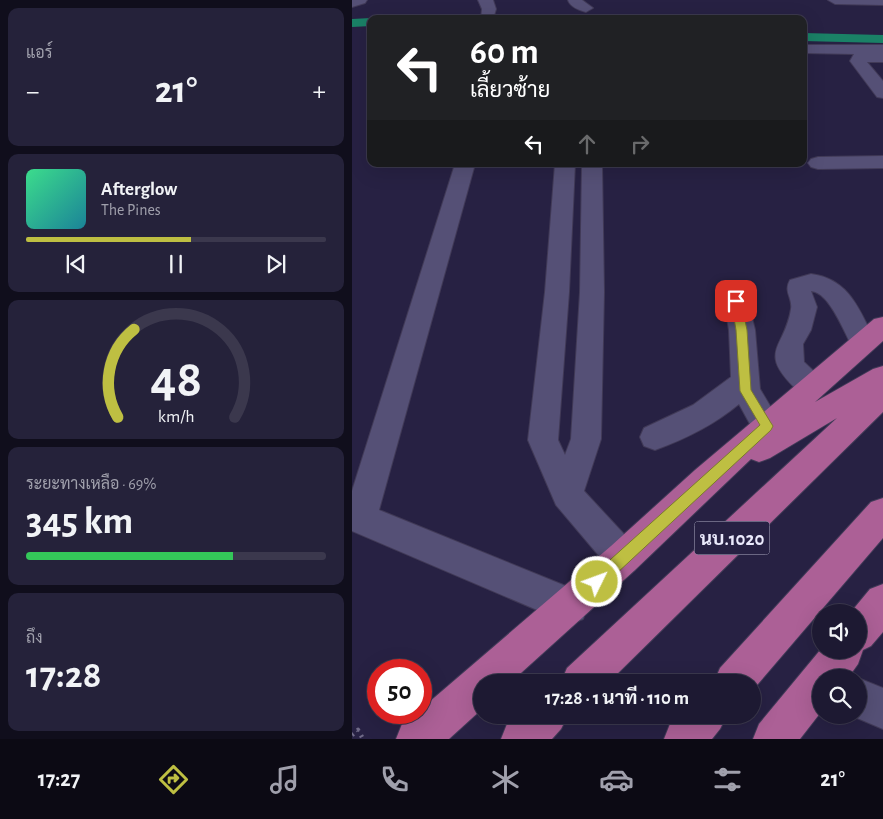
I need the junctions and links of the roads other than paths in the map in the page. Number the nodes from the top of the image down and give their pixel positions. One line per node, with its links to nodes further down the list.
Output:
1 (360, 0): 5 (street)
2 (485, 0): 6 (street)
3 (835, 0): 4 (street)
4 (882, 1)
5 (352, 3)
6 (488, 15)
7 (807, 49): 8 (street)
8 (882, 50)
9 (882, 57): 10 (street)
10 (882, 93)
11 (882, 162): 12 (street)
12 (818, 163)
13 (465, 167): 31 (street)
14 (565, 167): 16 (street)
15 (592, 167): 17 (street)
16 (557, 292): 17 (street); 20 (street)
17 (592, 292): 22 (street)
18 (736, 301): 23 (street)
19 (873, 334): 24 (main road, นบ.1020); 24 (street)
20 (549, 378): 22 (street); 29 (street)
21 (882, 378): 28 (main road)
22 (588, 379): 29 (street)
23 (745, 381): 26 (street); 27 (street)
24 (812, 387): 26 (main road, นบ.1020)
25 (882, 393): 39 (main road, นบ.1020)
26 (767, 426): 28 (main road, นบ.1020)
27 (655, 437)
28 (706, 480): 32 (main road, นบ.1020)
29 (567, 496): 32 (street)
30 (882, 513): 40 (main road)
31 (356, 516): 34 (street)
32 (623, 558): 34 (main road, นบ.1020)
33 (882, 602): 35 (main road)
34 (570, 606): 38 (main road, นบ.1020)
35 (867, 621)
36 (837, 659): 37 (main road)
37 (829, 669)
38 (492, 674)
39 (589, 674)
40 (741, 674)
41 (473, 691): 47 (main road, นบ.1020)
42 (812, 691): 50 (main road)
43 (867, 702): 44 (street)
44 (882, 709)
45 (538, 724): 48 (main road)
46 (698, 724): 49 (main road)
47 (417, 739)
48 (522, 739)
49 (685, 739)
50 (774, 739)

